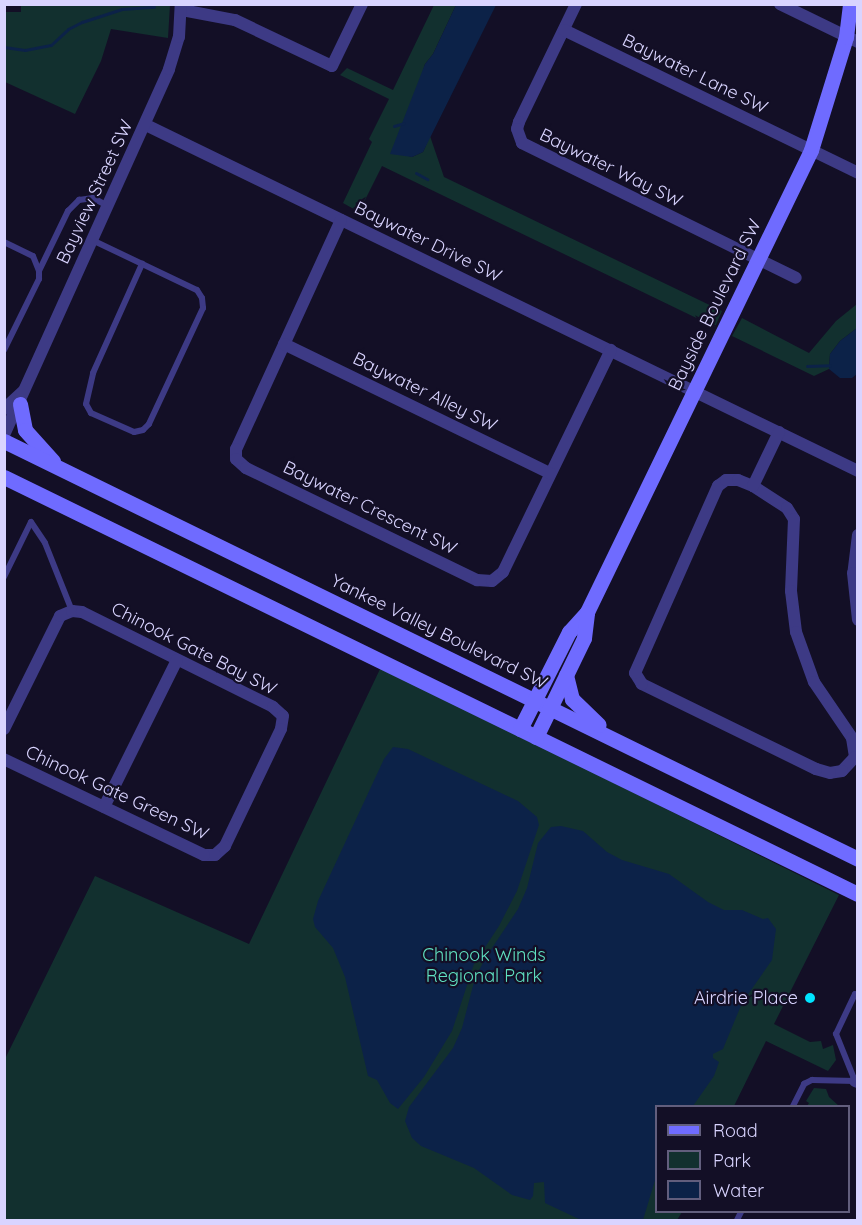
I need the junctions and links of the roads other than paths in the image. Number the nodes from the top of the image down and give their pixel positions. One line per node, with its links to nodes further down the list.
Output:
1 (362, 4): 5 (street)
2 (576, 4): 6 (street, Baywater Way SW)
3 (780, 4): 7 (street)
4 (850, 4): 7 (main road, Bayside Boulevard SW)
5 (182, 8): 8 (street, Bayview Street SW)
6 (564, 30): 9 (street, Baywater Lane SW); 15 (street, Baywater Way SW)
7 (852, 40): 9 (main road, Bayside Boulevard SW)
8 (146, 125): 11 (street, Bayview Street SW); 12 (street, Baywater Drive SW)
9 (811, 150): 10 (street, Baywater Lane SW); 15 (main road, Bayside Boulevard SW)
10 (858, 173)
11 (108, 206): 13 (street, Bayview Street SW); 17 (lane)
12 (341, 220): 19 (street, Baywater Crescent SW); 21 (street, Baywater Drive SW)
13 (92, 240): 16 (lane); 23 (street, Bayview Street SW)
14 (4, 242): 17 (lane)
15 (759, 260): 18 (street); 22 (main road, Bayside Boulevard SW)
16 (142, 264): 16 (lane)
17 (39, 271): 20 (lane)
18 (796, 278)
19 (284, 344): 30 (street, Baywater Alley SW); 30 (street, Baywater Crescent SW)
20 (4, 350)
21 (611, 350): 22 (street, Baywater Drive SW); 30 (street, Baywater Crescent SW)
22 (695, 391): 25 (street, Baywater Drive SW); 36 (main road, Bayside Boulevard SW)
23 (22, 397): 24 (street, Bayview Street SW); 26 (street, Bayview Street SW); 28 (main road)
24 (4, 409)
25 (779, 432): 29 (street, Baywater Drive SW); 32 (street)
26 (4, 435)
27 (4, 441): 28 (main road, Yankee Valley Boulevard SW)
28 (62, 469): 40 (main road, Yankee Valley Boulevard SW)
29 (858, 471)
30 (550, 472)
31 (4, 477): 43 (main road)
32 (753, 486): 46 (street); 46 (street)
33 (858, 535): 37 (street)
34 (4, 577): 35 (lane)
35 (72, 611): 38 (street, Chinook Gate Bay SW); 42 (street)
36 (587, 612): 39 (main road, Bayside Boulevard SW); 40 (main road, Bayside Boulevard SW)
37 (858, 620)
38 (177, 660): 48 (street); 49 (street, Chinook Gate Bay SW)
39 (566, 675): 41 (main road, Bayside Boulevard SW); 45 (main road)
40 (535, 700): 41 (main road, Yankee Valley Boulevard SW); 43 (main road, Bayside Boulevard SW)
41 (550, 708): 44 (main road, Bayside Boulevard SW); 45 (main road, Yankee Valley Boulevard SW)
42 (4, 729)
43 (520, 729): 44 (main road)
44 (536, 737): 51 (main road)
45 (631, 748): 50 (main road, Yankee Valley Boulevard SW)
46 (856, 757)
47 (4, 759): 48 (street, Chinook Gate Green SW)
48 (104, 807): 49 (street, Chinook Gate Green SW)
49 (215, 855)
50 (858, 859)
51 (858, 894)
52 (858, 995): 53 (lane)
53 (856, 1082): 54 (lane)
54 (794, 1105)

